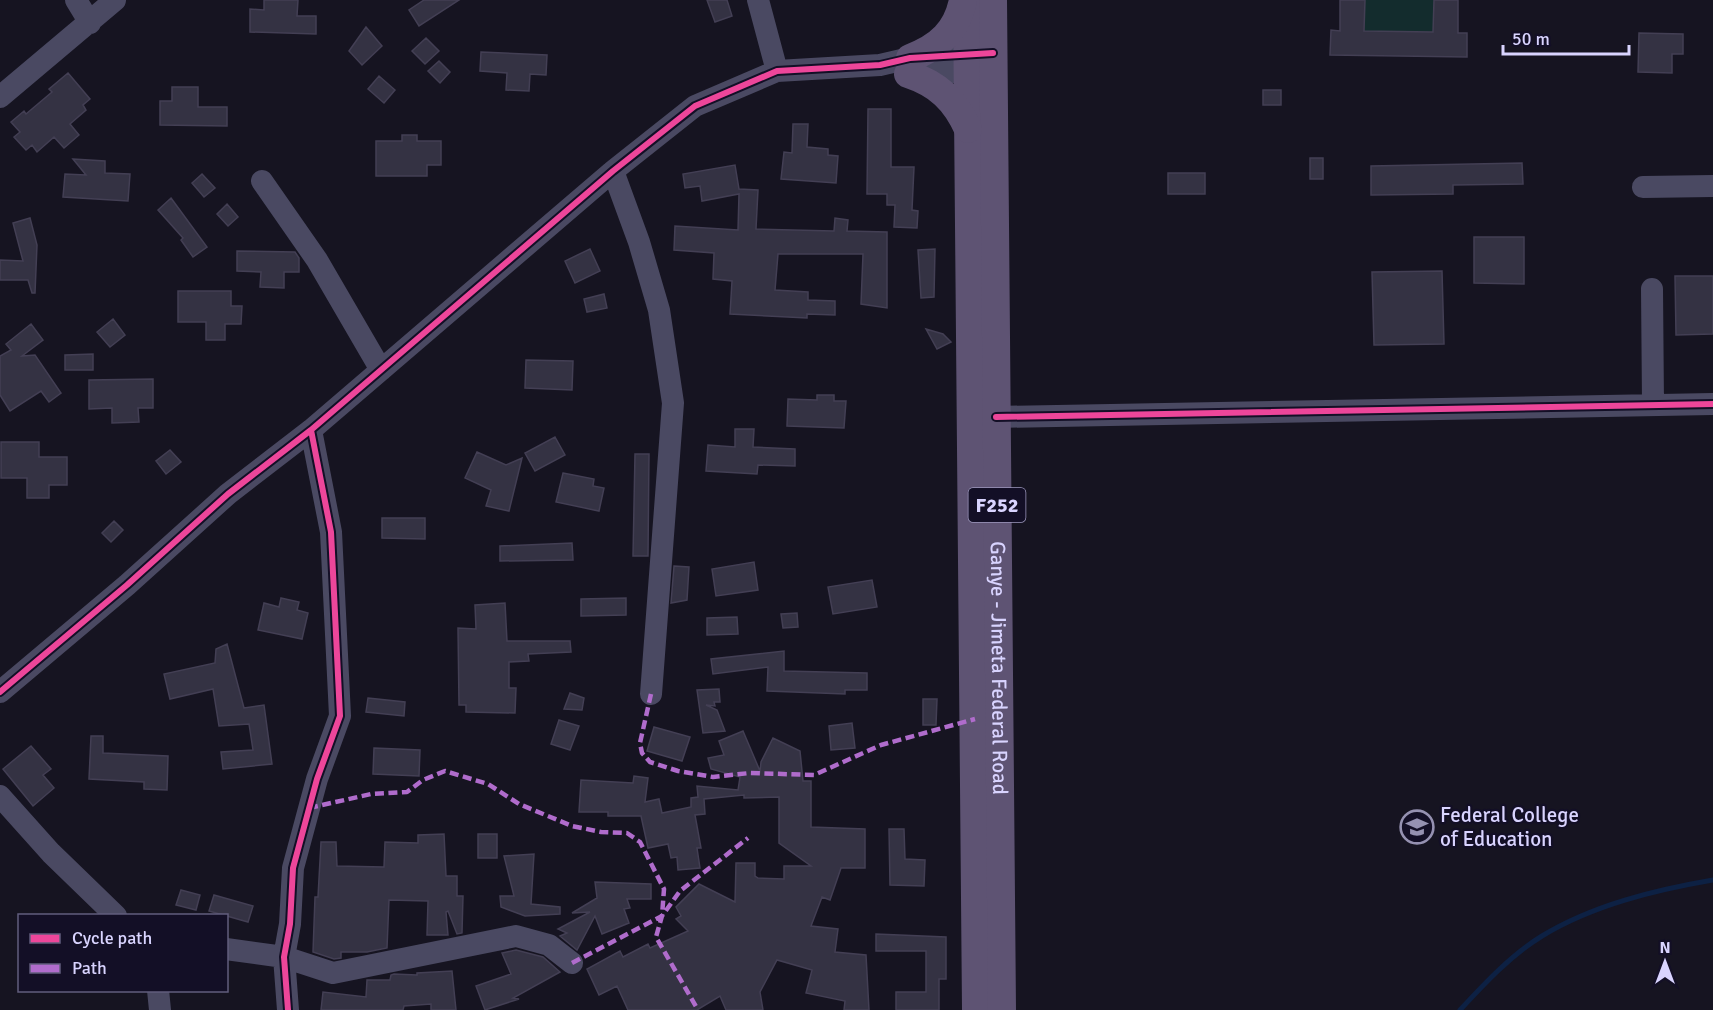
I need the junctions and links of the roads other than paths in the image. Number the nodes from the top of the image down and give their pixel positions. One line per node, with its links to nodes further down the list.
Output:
1 (76, 0): 7 (street)
2 (115, 0): 7 (street)
3 (758, 0): 10 (street)
4 (963, 0): 9 (main road)
5 (968, 0): 8 (main road, Ganye - Jimeta Federal Road / F252)
6 (993, 0): 8 (main road, Ganye - Jimeta Federal Road / F252)
7 (90, 22): 11 (street)
8 (981, 63): 9 (street); 12 (main road, Ganye - Jimeta Federal Road / F252); 21 (main road, Ganye - Jimeta Federal Road / F252)
9 (909, 66): 10 (street); 12 (main road)
10 (777, 70): 13 (street)
11 (0, 97)
12 (969, 131): 23 (main road, Ganye - Jimeta Federal Road / F252)
13 (613, 171): 18 (street); 25 (street)
14 (262, 181): 18 (street)
15 (1713, 186): 16 (street)
16 (1643, 187)
17 (1652, 289): 19 (street)
18 (381, 370): 22 (street)
19 (1653, 404): 20 (street); 21 (street)
20 (1713, 404)
21 (996, 417): 23 (main road, Ganye - Jimeta Federal Road / F252)
22 (311, 430): 24 (street); 29 (street)
23 (986, 607): 34 (main road, Ganye - Jimeta Federal Road / F252); 35 (main road, Ganye - Jimeta Federal Road / F252)
24 (0, 692)
25 (651, 694)
26 (0, 796): 27 (street)
27 (115, 914)
28 (228, 949): 29 (street)
29 (284, 957): 30 (street); 33 (street)
30 (572, 963)
31 (158, 992): 32 (street)
32 (160, 1010)
33 (288, 1010)
34 (976, 1010)
35 (1002, 1010)

